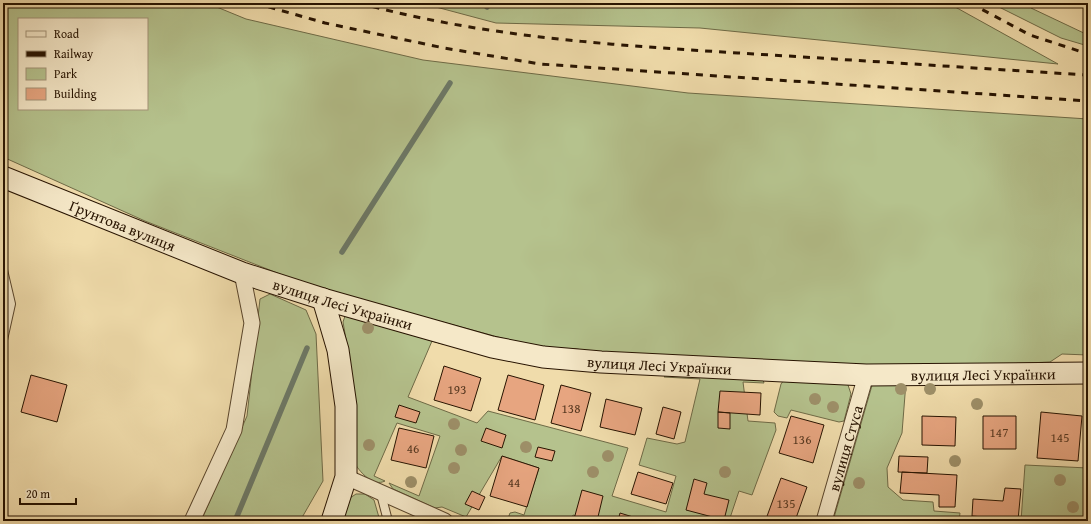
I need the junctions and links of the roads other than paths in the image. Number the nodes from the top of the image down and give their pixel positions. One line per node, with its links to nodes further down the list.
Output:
1 (3, 177): 3 (street, Ґрунтова вулиця)
2 (3, 270): 5 (lane)
3 (242, 273): 4 (street, вулиця Лесі Українки); 10 (street)
4 (323, 299): 7 (street, вулиця Лесі Українки); 8 (street)
5 (3, 340)
6 (1088, 373): 7 (street, вулиця Лесі Українки)
7 (866, 375): 14 (street, вулиця Стуса)
8 (346, 477): 9 (street); 11 (street)
9 (382, 494): 12 (lane); 13 (street)
10 (192, 521)
11 (332, 521)
12 (388, 521)
13 (445, 521)
14 (824, 521)

